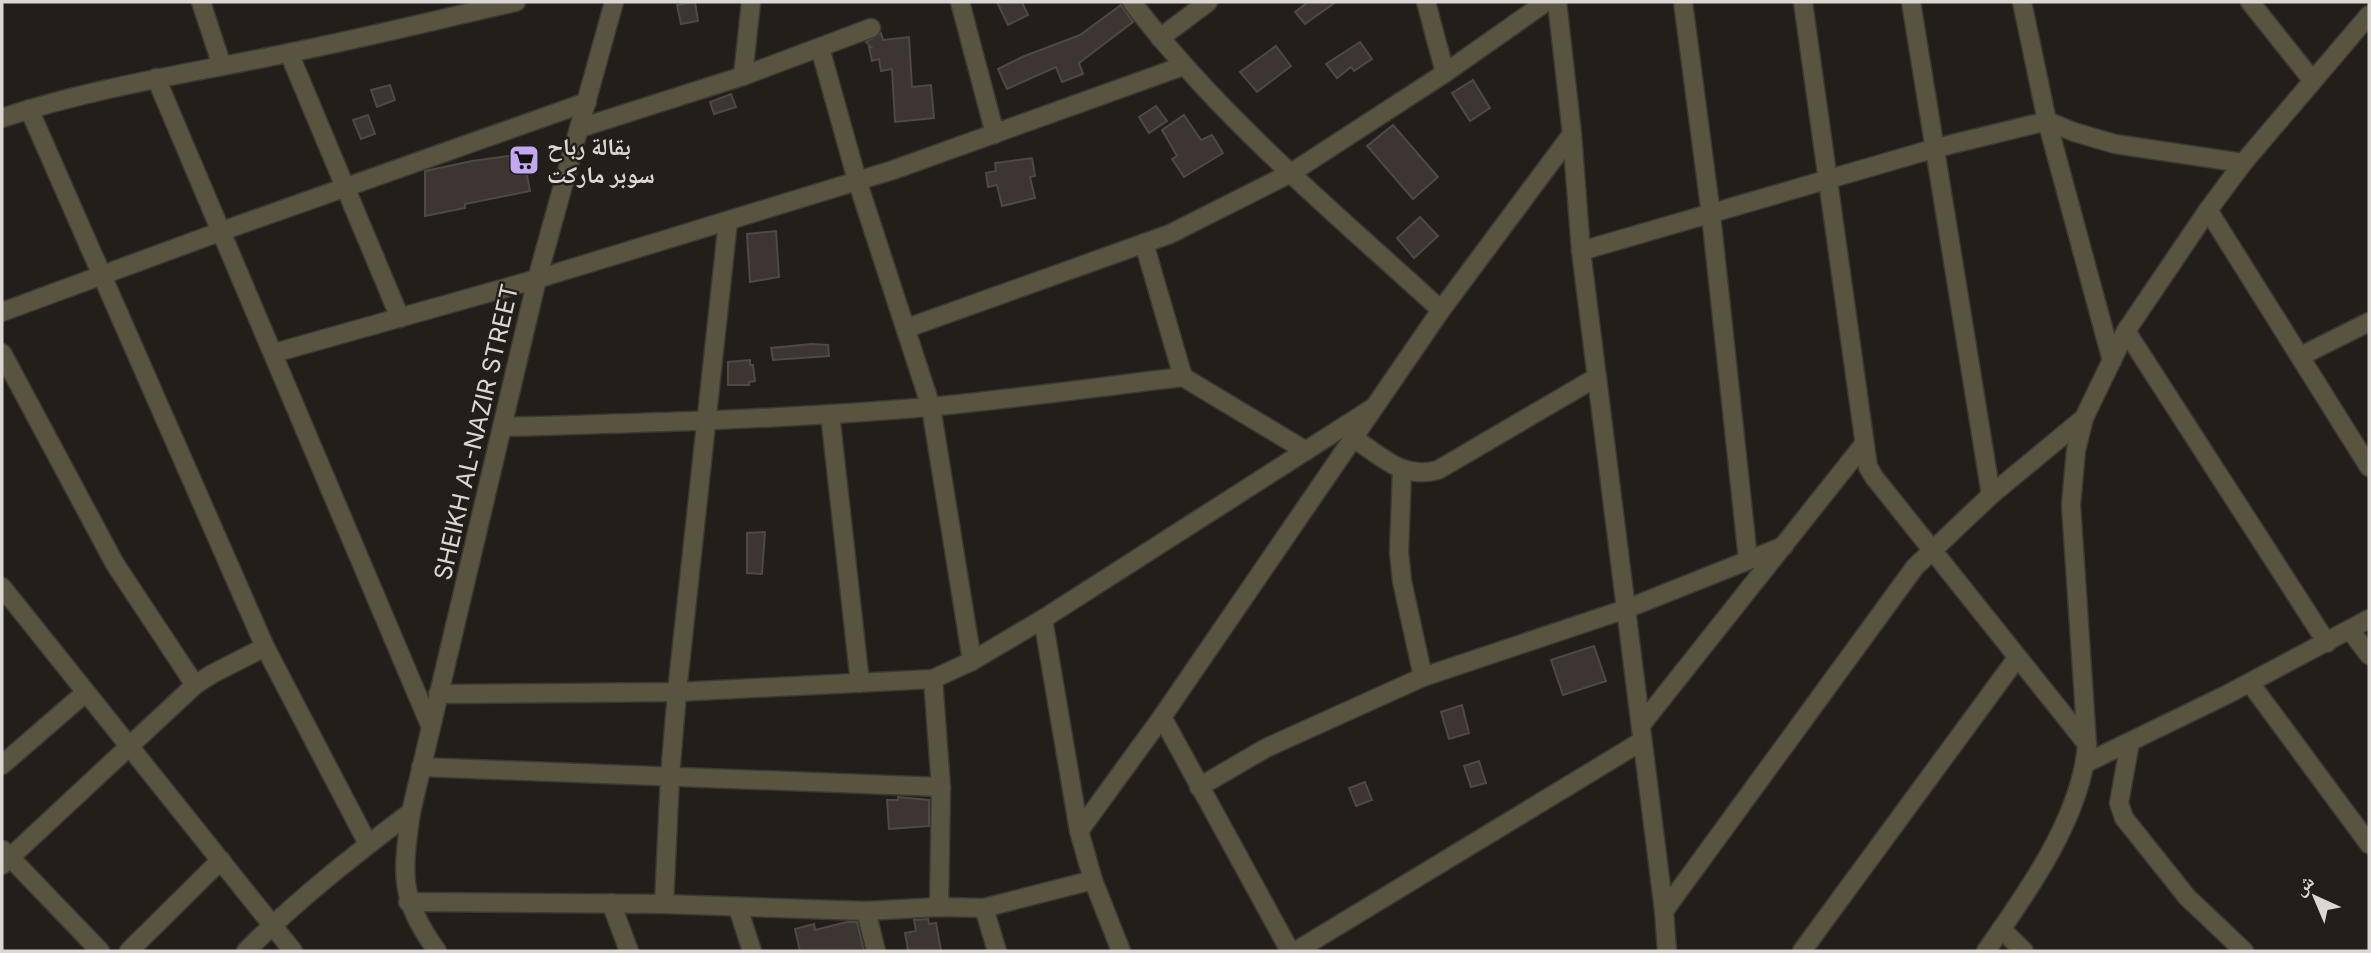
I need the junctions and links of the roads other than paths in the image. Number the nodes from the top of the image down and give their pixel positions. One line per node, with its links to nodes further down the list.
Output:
1 (201, 2): 21 (street)
2 (516, 2): 20 (street)
3 (614, 2): 27 (street, SHEIKH AL-NAZIR STREET)
4 (751, 2): 24 (street)
5 (960, 2): 32 (street)
6 (1132, 2): 18 (street)
7 (1208, 2): 18 (street)
8 (1426, 2): 23 (street)
9 (1546, 2): 23 (street)
10 (1556, 2): 33 (street)
11 (1683, 2): 41 (street)
12 (1803, 2): 38 (street)
13 (1910, 2): 34 (street)
14 (2022, 2): 30 (street)
15 (2250, 2): 26 (street)
16 (2369, 15): 26 (street)
17 (871, 28): 19 (street)
18 (1160, 38): 22 (street)
19 (820, 48): 24 (street); 37 (street)
20 (289, 53): 21 (street); 39 (street)
21 (222, 66): 25 (street)
22 (1183, 66): 32 (street); 36 (street)
23 (1445, 73): 36 (street)
24 (743, 76): 31 (street)
25 (156, 78): 28 (street); 43 (street)
26 (2313, 81): 35 (street)
27 (587, 102): 31 (street, SHEIKH AL-NAZIR STREET); 39 (street)
28 (29, 109): 29 (street); 46 (street)
29 (2, 118)
30 (2047, 121): 34 (street); 35 (street); 57 (street)
31 (580, 128): 47 (street, SHEIKH AL-NAZIR STREET)
32 (995, 134): 37 (street)
33 (1572, 134): 45 (street); 48 (street)
34 (1936, 148): 38 (street); 71 (street)
35 (2242, 163): 40 (street)
36 (1291, 173): 44 (street); 48 (street)
37 (857, 180): 42 (street); 52 (street)
38 (1827, 181): 41 (street); 67 (street)
39 (344, 188): 43 (street); 50 (street)
40 (2208, 210): 53 (street); 56 (street)
41 (1711, 215): 45 (street); 74 (street)
42 (728, 222): 47 (street); 64 (street)
43 (222, 231): 46 (street); 55 (street)
44 (1144, 243): 52 (street); 58 (street)
45 (1581, 251): 59 (street)
46 (102, 276): 49 (street); 81 (street)
47 (537, 279): 50 (street); 65 (street, SHEIKH AL-NAZIR STREET)
48 (1441, 310): 61 (street)
49 (2, 312)
50 (400, 318): 55 (street)
51 (2369, 322): 56 (street)
52 (907, 328): 60 (street)
53 (2126, 331): 57 (street); 80 (street)
54 (2, 353): 89 (street)
55 (274, 353): 94 (street)
56 (2301, 356): 69 (street)
57 (2112, 361): 63 (street)
58 (1183, 377): 60 (street); 68 (street)
59 (1597, 377): 70 (street); 76 (street)
60 (931, 407): 62 (street); 84 (street)
61 (1371, 409): 66 (street); 68 (street)
62 (831, 414): 64 (street); 87 (street)
63 (2084, 418): 71 (street); 97 (street)
64 (707, 421): 65 (street); 90 (street)
65 (503, 427): 92 (street, SHEIKH AL-NAZIR STREET)
66 (1352, 437): 70 (street); 93 (street)
67 (1864, 444): 72 (street); 73 (street)
68 (1306, 451): 77 (street)
69 (2369, 467)
70 (1402, 471): 85 (street)
71 (1991, 495): 73 (street)
72 (1784, 545): 74 (street); 95 (street)
73 (1930, 551): 83 (street); 119 (street)
74 (1748, 559): 76 (street)
75 (3, 593): 91 (street)
76 (1626, 609): 85 (street); 95 (street)
77 (1043, 619): 84 (street); 106 (street)
78 (2369, 620): 79 (street)
79 (2350, 630): 80 (street); 82 (street)
80 (2327, 643): 88 (street)
81 (265, 647): 89 (street); 107 (street)
82 (2369, 655)
83 (2017, 658): 97 (street); 135 (street)
84 (972, 661): 86 (street)
85 (1423, 677): 104 (street)
86 (933, 679): 87 (street); 103 (street)
87 (860, 683): 90 (street)
88 (2250, 683): 96 (street); 108 (street)
89 (195, 685): 98 (street)
90 (677, 692): 92 (street); 102 (street)
91 (85, 693): 98 (street); 100 (street)
92 (438, 694): 94 (street, SHEIKH AL-NAZIR STREET)
93 (1162, 717): 104 (street); 106 (street)
94 (430, 724): 101 (street, SHEIKH AL-NAZIR STREET)
95 (1642, 733): 119 (street); 133 (street)
96 (2130, 742): 99 (street); 138 (street)
97 (2087, 744): 99 (street)
98 (128, 746): 109 (street); 110 (street)
99 (2086, 763): 121 (street)
100 (2, 765)
101 (421, 767): 102 (street); 105 (street, SHEIKH AL-NAZIR STREET)
102 (670, 776): 103 (street); 114 (street)
103 (941, 787): 115 (street)
104 (1199, 787): 132 (street)
105 (411, 812): 107 (street); 112 (street, SHEIKH AL-NAZIR STREET)
106 (1079, 831): 111 (street)
107 (368, 844): 120 (street)
108 (2369, 844)
109 (4, 857): 122 (street)
110 (221, 860): 120 (street); 123 (street)
111 (1093, 880): 117 (street); 131 (street)
112 (408, 902): 113 (street); 126 (street)
113 (611, 903): 114 (street); 127 (street)
114 (664, 904): 116 (street)
115 (939, 907): 117 (street); 118 (street)
116 (738, 908): 118 (street); 128 (street)
117 (984, 908): 130 (street)
118 (866, 911): 129 (street)
119 (1664, 911): 134 (street)
120 (272, 925): 124 (street); 125 (street)
121 (2001, 929): 136 (street); 137 (street)
122 (100, 951)
123 (129, 951)
124 (246, 951)
125 (293, 951)
126 (437, 951)
127 (629, 951)
128 (752, 951)
129 (876, 951)
130 (997, 951)
131 (1121, 951)
132 (1290, 951)
133 (1296, 951)
134 (1667, 951)
135 (1802, 951)
136 (1986, 951)
137 (2024, 951)
138 (2244, 951)

